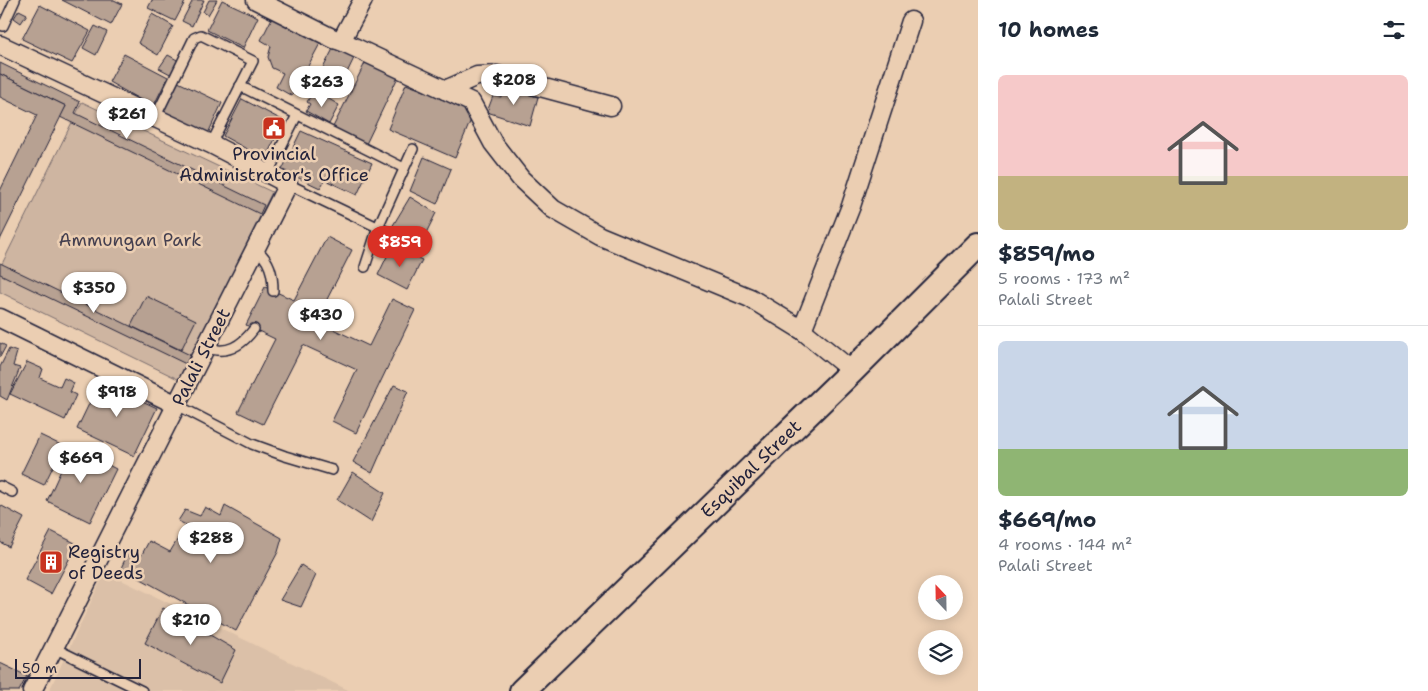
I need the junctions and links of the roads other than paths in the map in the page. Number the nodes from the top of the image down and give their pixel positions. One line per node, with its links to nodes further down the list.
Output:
1 (15, 0): 5 (lane)
2 (256, 0): 6 (street)
3 (363, 0): 6 (street)
4 (911, 22): 26 (street)
5 (0, 24)
6 (341, 41): 9 (street)
7 (0, 44): 12 (street)
8 (240, 86): 11 (lane); 12 (lane); 13 (lane)
9 (446, 90): 10 (street); 26 (street)
10 (611, 106)
11 (297, 114): 15 (lane); 16 (lane)
12 (155, 118): 13 (street)
13 (211, 144): 16 (street)
14 (413, 149): 15 (lane)
15 (404, 168): 18 (lane)
16 (268, 172): 17 (street)
17 (288, 184): 18 (lane); 21 (street, Palali Street)
18 (378, 227): 20 (lane); 22 (lane)
19 (978, 246): 28 (street, Esquibal Street)
20 (423, 249)
21 (255, 250): 23 (lane); 27 (street, Palali Street)
22 (365, 267)
23 (273, 291)
24 (0, 318): 29 (street)
25 (254, 329): 27 (lane)
26 (802, 330): 28 (street)
27 (206, 347): 29 (street, Palali Street)
28 (852, 371): 36 (street, Esquibal Street)
29 (177, 405): 30 (lane); 33 (street, Palali Street)
30 (332, 470)
31 (0, 486): 32 (lane)
32 (12, 492)
33 (54, 648): 34 (street, Palali Street); 35 (lane)
34 (32, 691)
35 (142, 691)
36 (522, 691)

